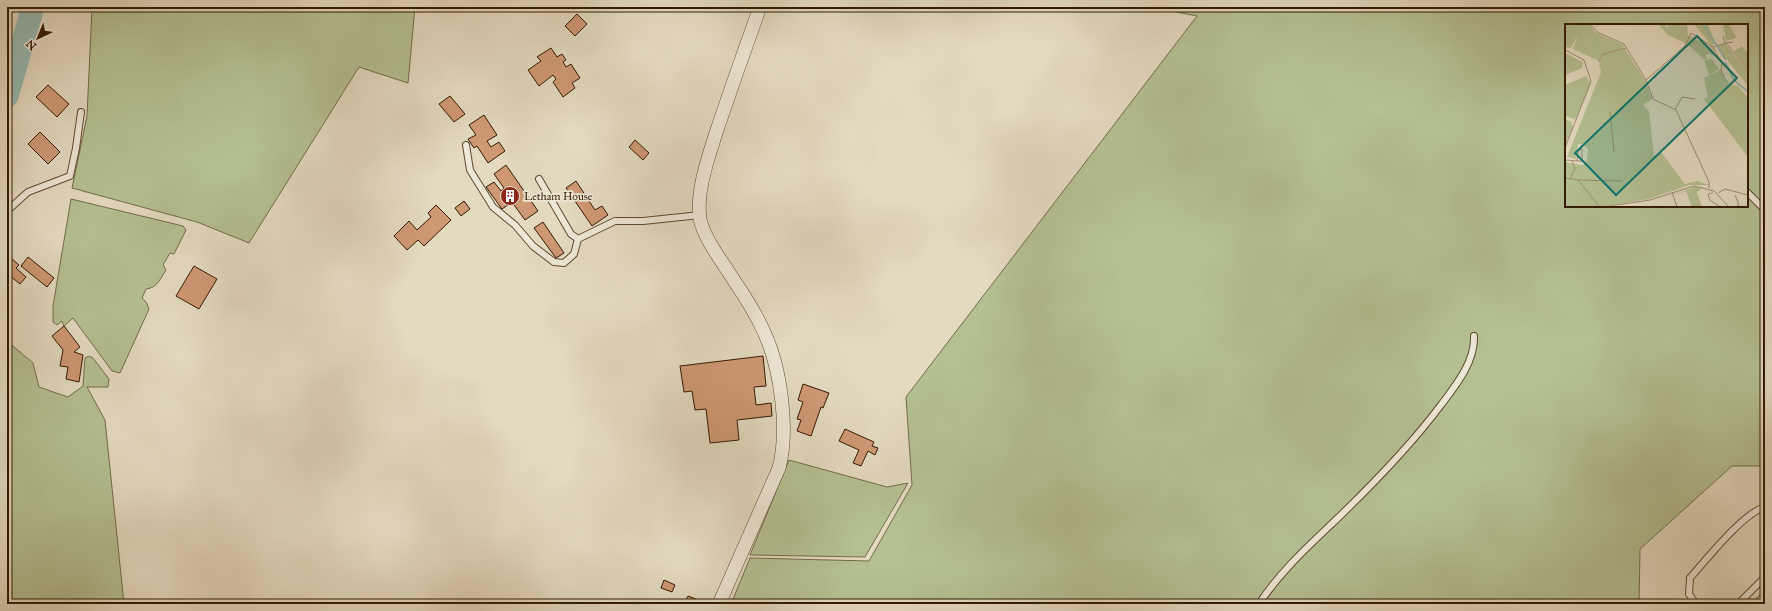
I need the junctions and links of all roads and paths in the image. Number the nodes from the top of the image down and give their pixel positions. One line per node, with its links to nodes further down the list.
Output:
1 (760, 7): 8 (street)
2 (81, 112): 7 (lane)
3 (466, 145): 9 (lane)
4 (539, 179): 9 (lane)
5 (1748, 193): 6 (lane)
6 (1765, 210)
7 (7, 215)
8 (700, 215): 9 (lane); 13 (street)
9 (578, 239)
10 (1474, 336): 14 (lane)
11 (1765, 507): 15 (lane)
12 (1765, 577): 16 (lane)
13 (719, 604)
14 (1259, 604)
15 (1696, 604)
16 (1738, 604)

